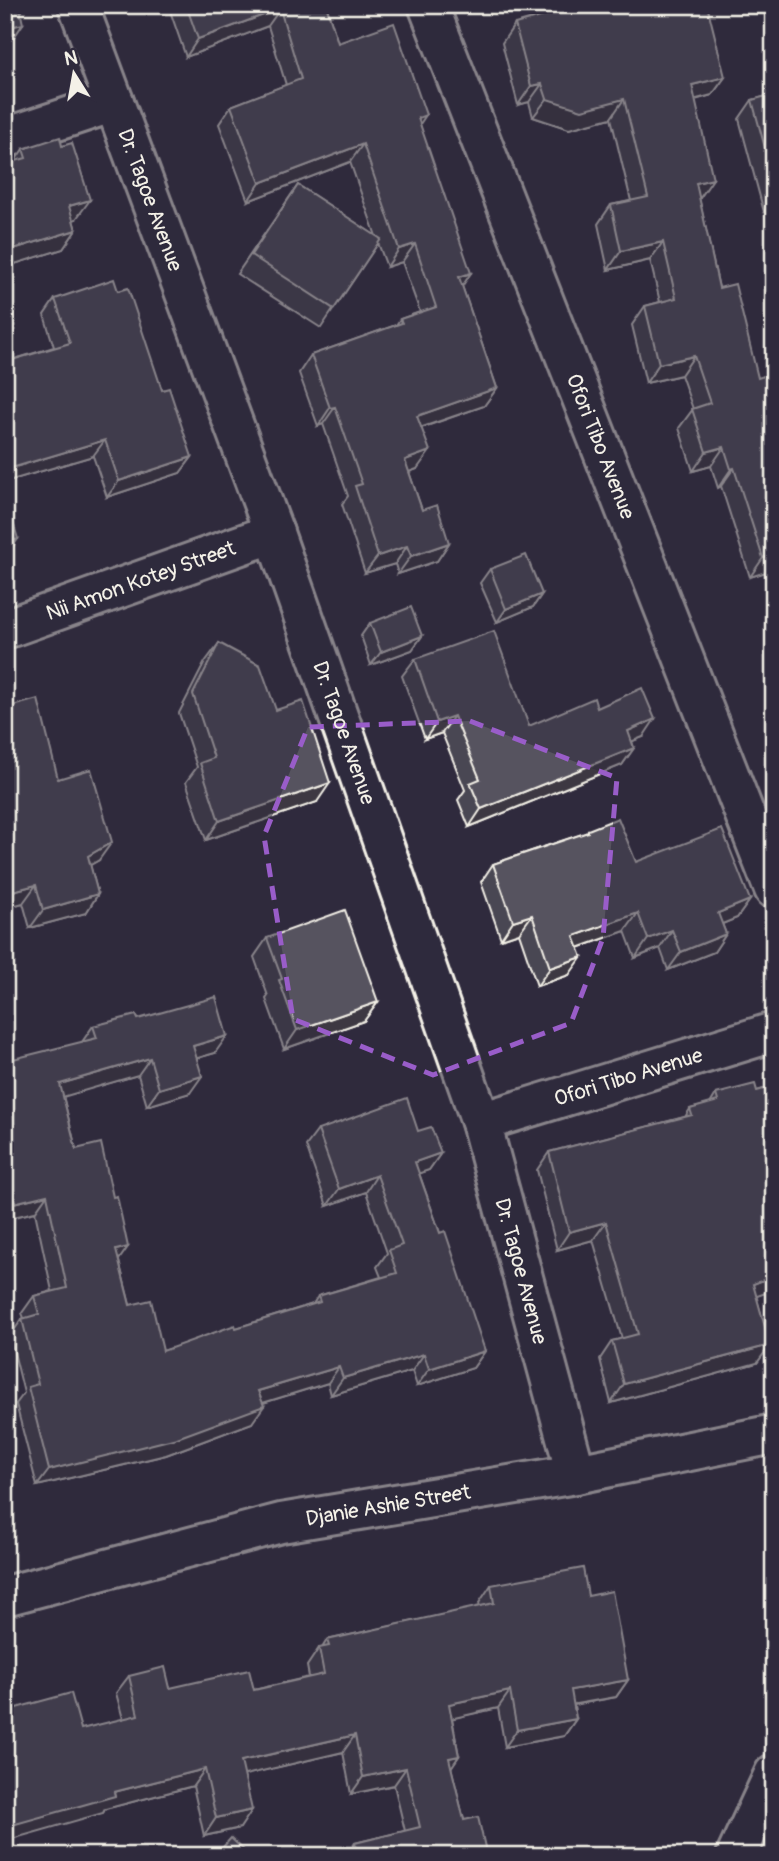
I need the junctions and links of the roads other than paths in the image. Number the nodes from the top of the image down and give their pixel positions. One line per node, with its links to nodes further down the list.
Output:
1 (78, 5): 3 (street, Dr. Tagoe Avenue)
2 (428, 5): 7 (street, Ofori Tibo Avenue)
3 (114, 102): 4 (street); 5 (street, Dr. Tagoe Avenue)
4 (5, 138)
5 (274, 533): 6 (street, Nii Amon Kotey Street); 9 (street, Dr. Tagoe Avenue)
6 (5, 629)
7 (774, 889)
8 (774, 1032): 9 (street, Ofori Tibo Avenue)
9 (481, 1122): 11 (street, Dr. Tagoe Avenue)
10 (774, 1434): 11 (street, Djanie Ashie Street)
11 (576, 1474): 12 (street, Djanie Ashie Street)
12 (5, 1596)
13 (774, 1774): 14 (street)
14 (736, 1856)

